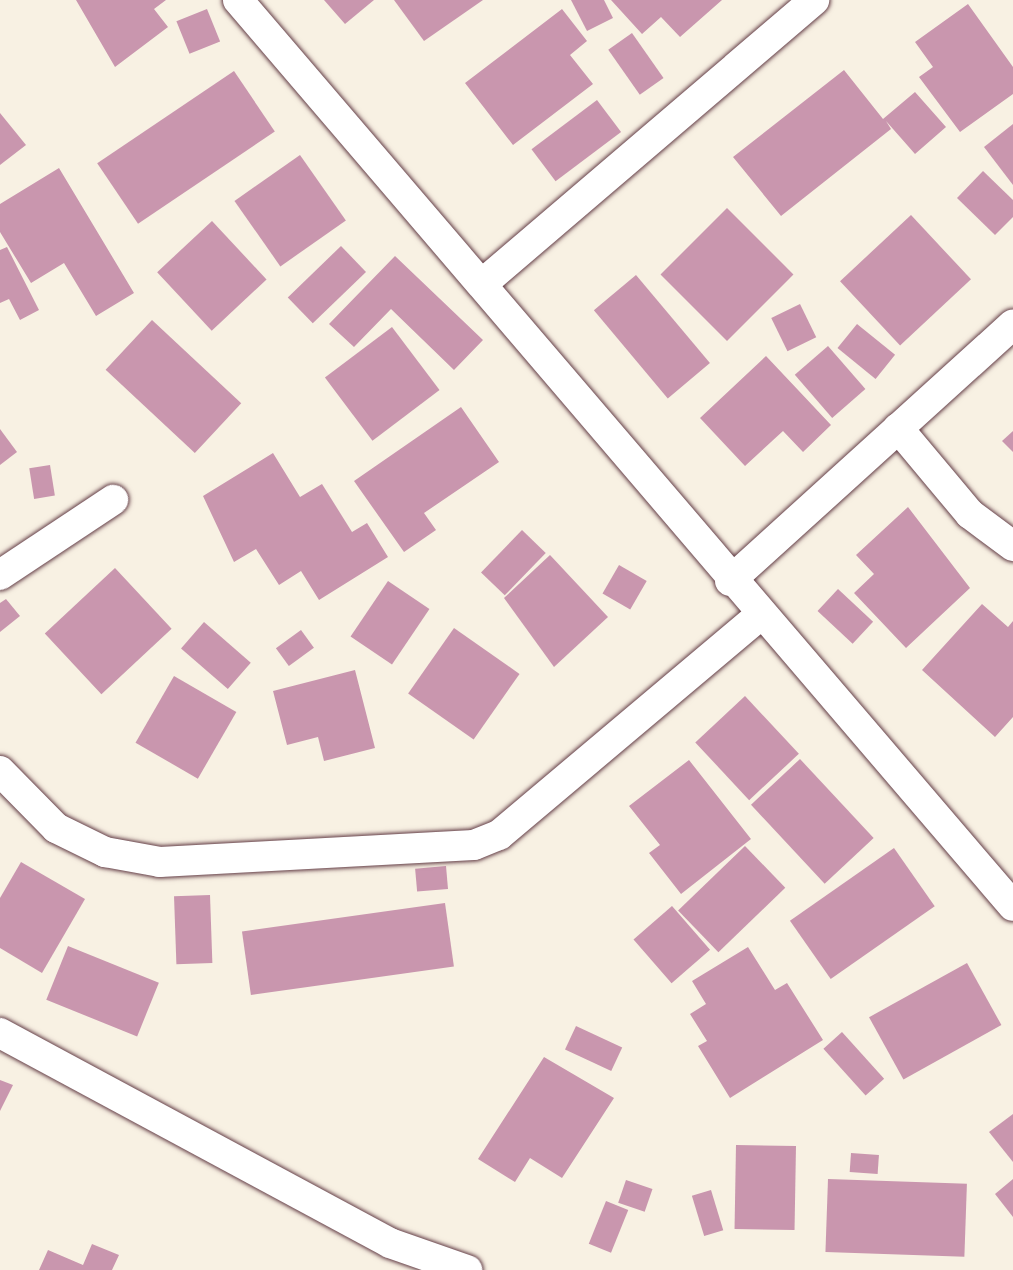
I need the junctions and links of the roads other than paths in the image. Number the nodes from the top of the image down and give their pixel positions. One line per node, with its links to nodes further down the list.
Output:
1 (238, 0): 3 (street)
2 (798, 5): 3 (street)
3 (482, 284): 9 (street)
4 (1013, 324): 5 (street)
5 (898, 428): 7 (street); 9 (street)
6 (113, 500): 8 (street)
7 (1013, 546)
8 (0, 575)
9 (730, 581): 10 (street)
10 (760, 615): 11 (street); 12 (street)
11 (0, 771)
12 (1013, 906)
13 (0, 1033): 14 (street)
14 (467, 1270)

